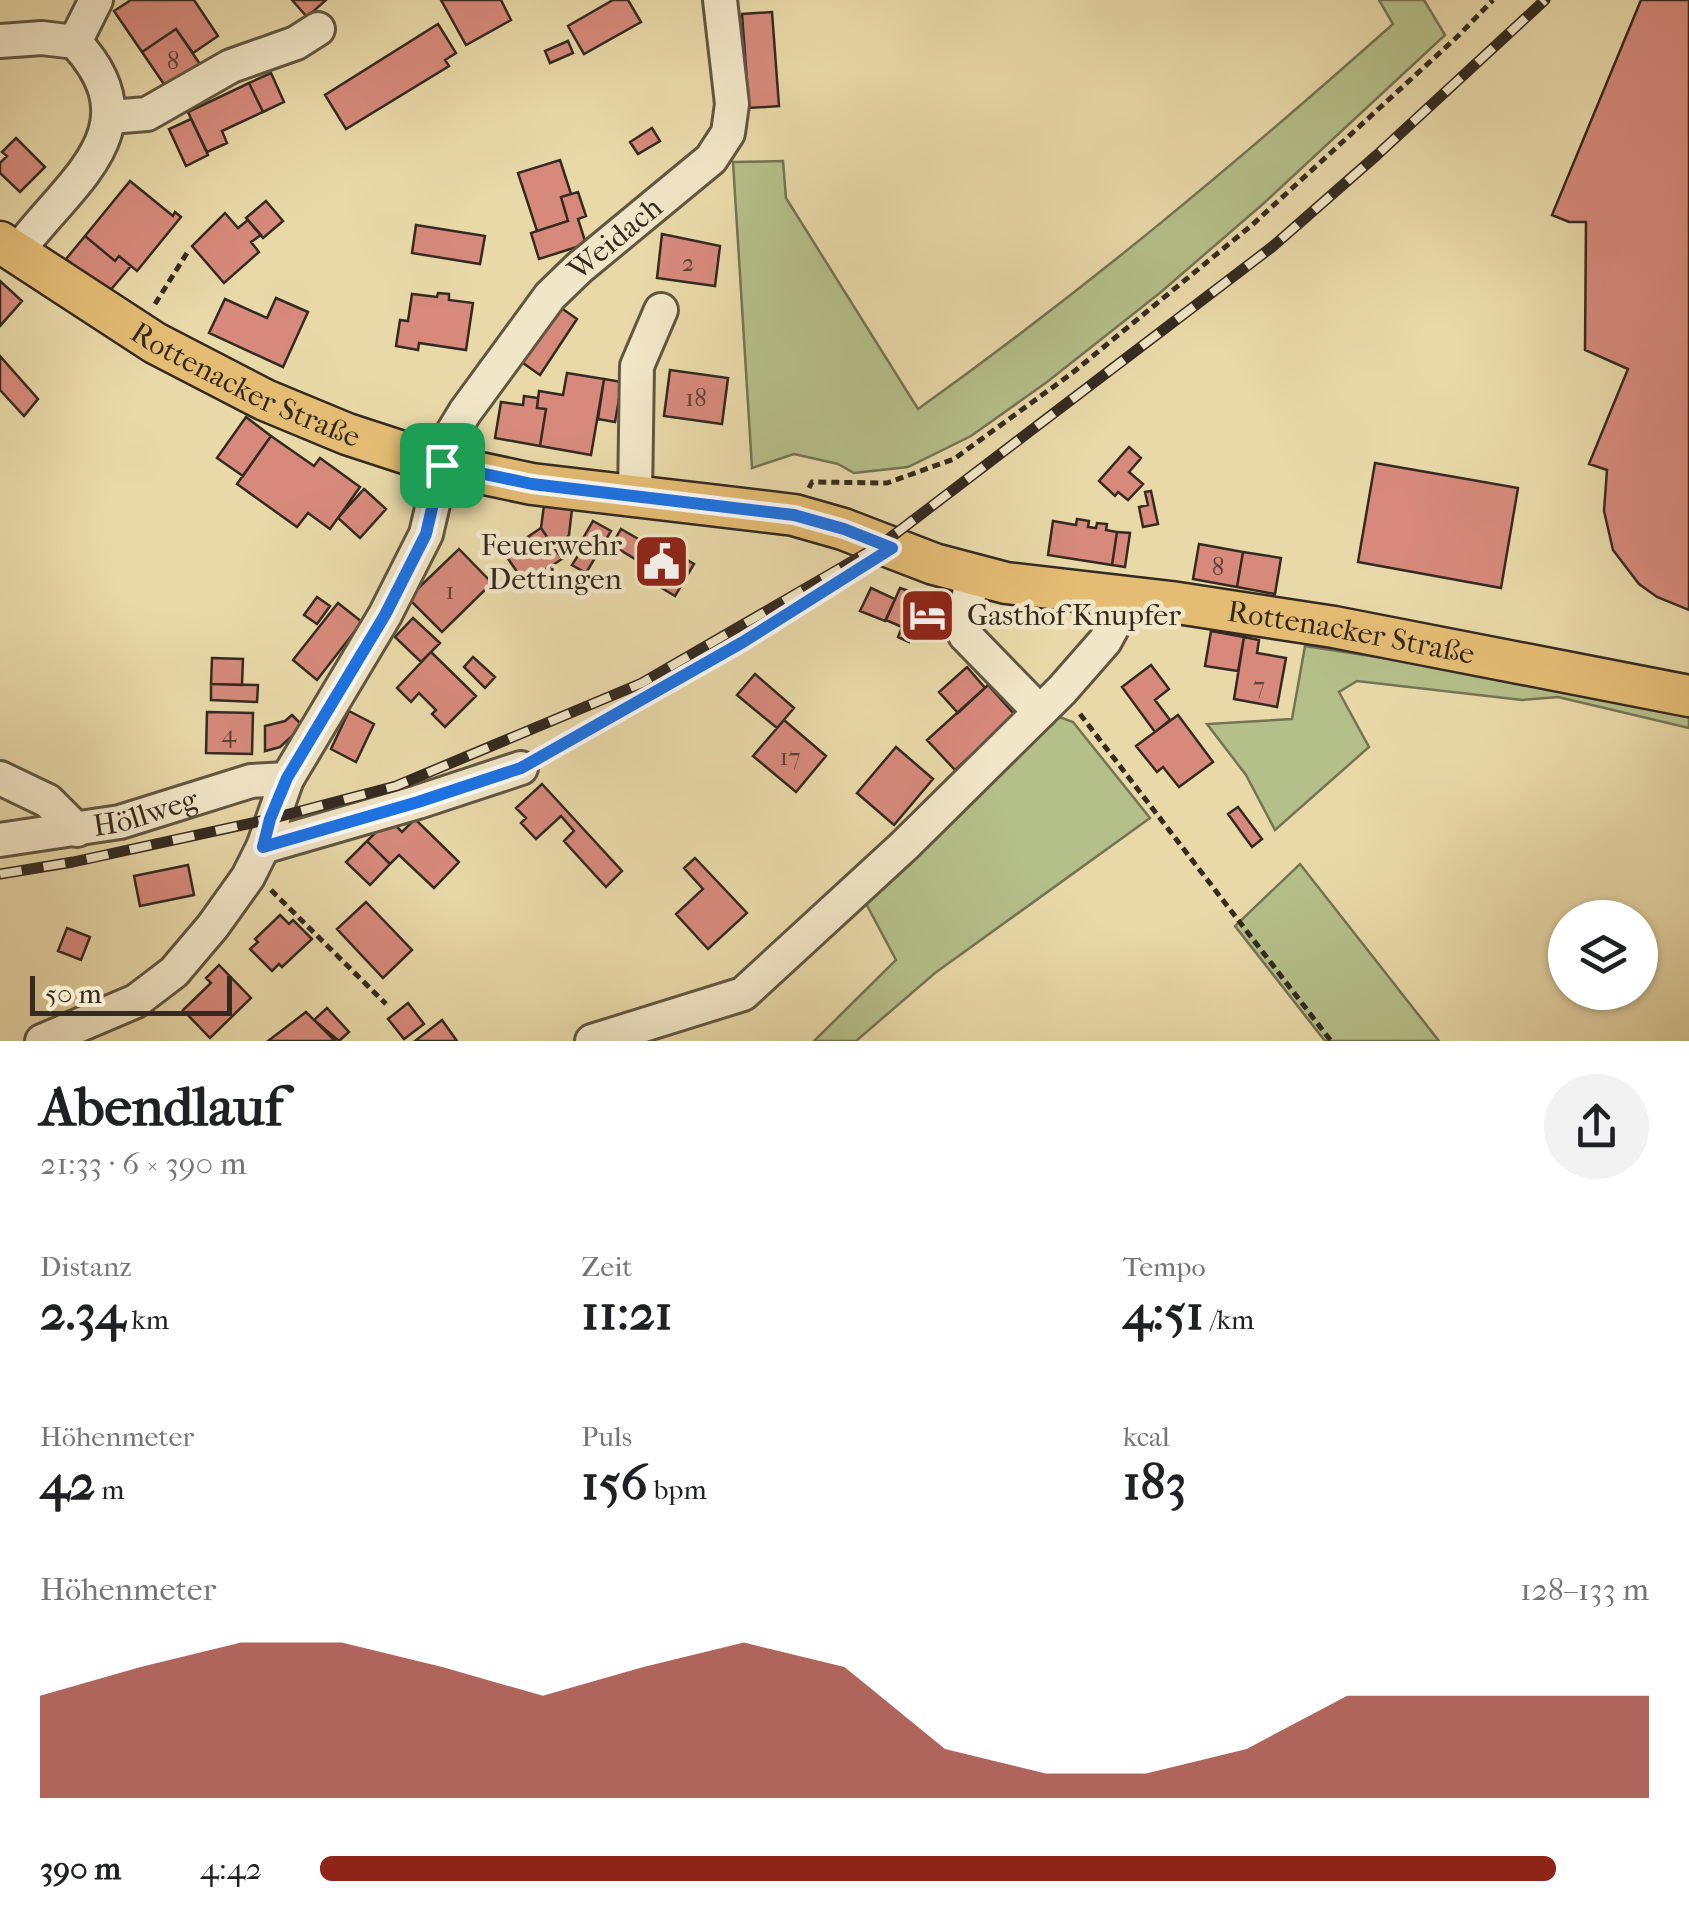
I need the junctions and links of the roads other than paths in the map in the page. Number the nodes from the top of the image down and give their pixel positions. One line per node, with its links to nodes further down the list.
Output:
1 (96, 0): 5 (street)
2 (720, 0): 9 (street, Weidach)
3 (318, 29): 6 (street)
4 (0, 41): 5 (street)
5 (75, 42): 6 (street)
6 (110, 117): 7 (street)
7 (9, 247): 9 (main road, Rottenacker Straße)
8 (660, 310): 10 (street)
9 (442, 465): 10 (main road, Rottenacker Straße); 17 (street)
10 (634, 496): 11 (main road, Rottenacker Straße)
11 (971, 576): 12 (main road, Rottenacker Straße); 14 (street)
12 (1118, 596): 13 (main road, Rottenacker Straße); 14 (street)
13 (1689, 696)
14 (1051, 701): 22 (street)
15 (521, 768): 20 (street)
16 (0, 778): 18 (street)
17 (287, 778): 18 (street, Höllweg); 20 (street)
18 (76, 830): 19 (street, Höllweg)
19 (0, 840)
20 (257, 858): 21 (street)
21 (42, 1041)
22 (592, 1041)

